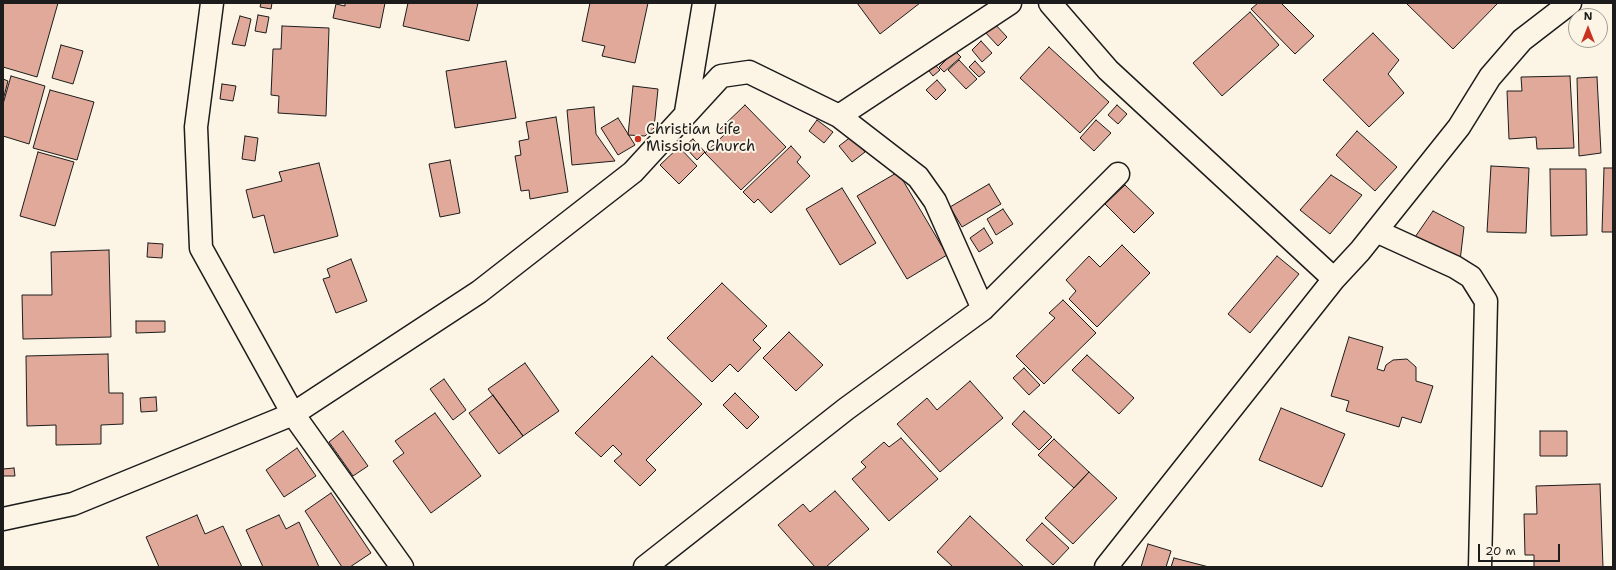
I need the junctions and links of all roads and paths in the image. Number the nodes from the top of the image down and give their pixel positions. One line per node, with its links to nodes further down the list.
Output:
1 (212, 3): 12 (street)
2 (704, 3): 6 (street)
3 (1010, 3): 7 (street)
4 (1050, 3): 10 (street)
5 (1570, 3): 9 (street)
6 (686, 112): 7 (street); 12 (street)
7 (839, 116): 11 (street)
8 (1118, 174): 11 (street)
9 (1376, 231): 10 (street); 17 (street)
10 (1334, 279): 16 (street)
11 (983, 309): 15 (street)
12 (293, 414): 13 (street); 14 (street)
13 (3, 518)
14 (402, 567)
15 (645, 567)
16 (1106, 567)
17 (1480, 567)

